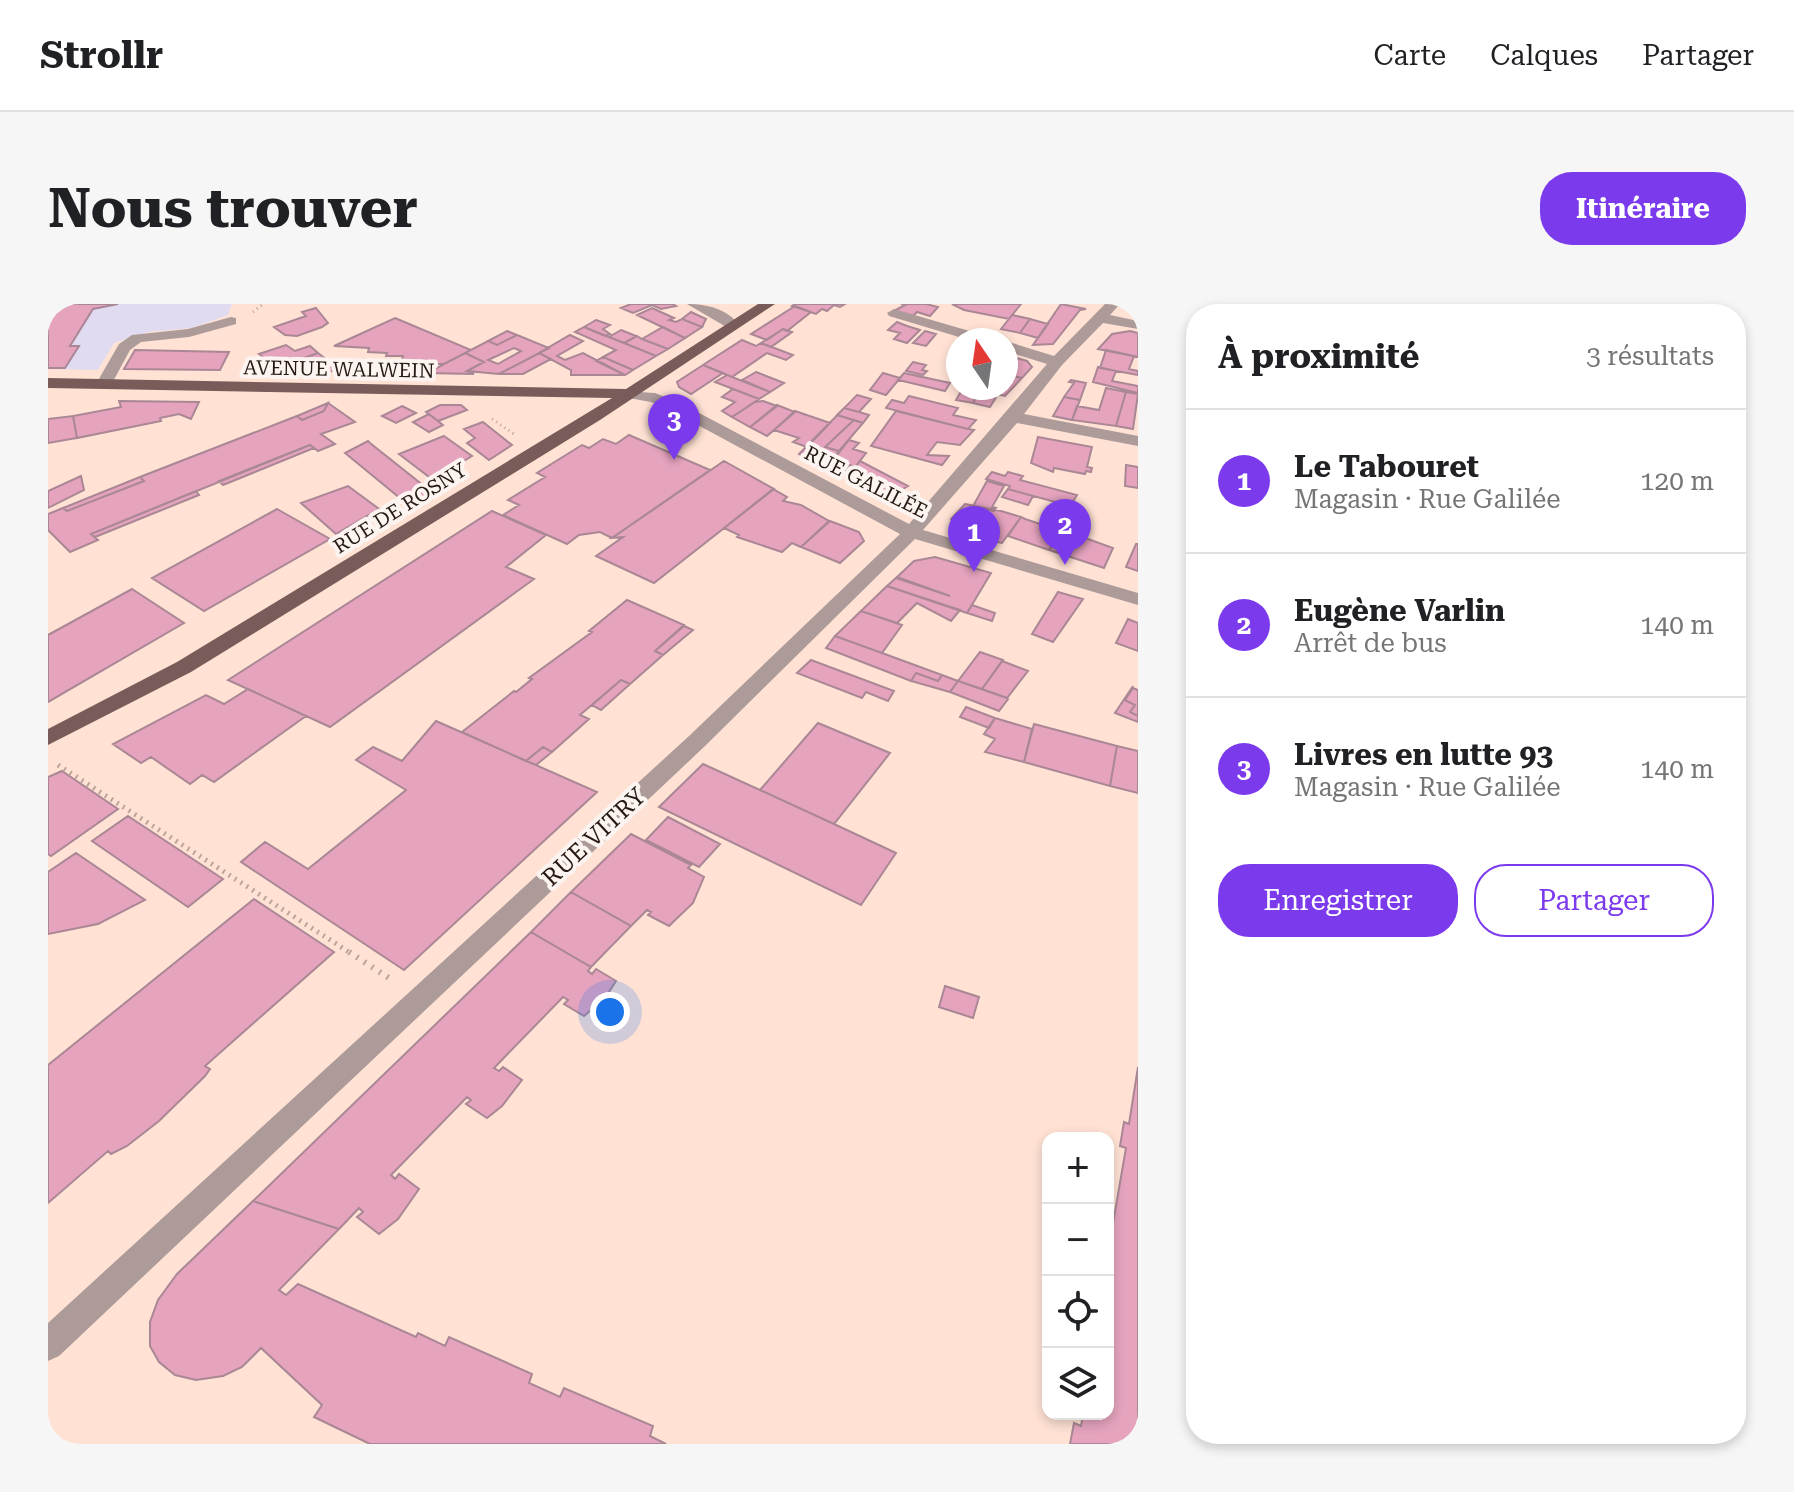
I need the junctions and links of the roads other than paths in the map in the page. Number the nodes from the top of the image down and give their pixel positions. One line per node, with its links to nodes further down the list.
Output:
1 (694, 304): 7 (street)
2 (768, 304): 7 (main road, RUE DE ROSNY)
3 (1113, 304): 5 (street, RUE VITRY)
4 (894, 313): 9 (street)
5 (1101, 318): 8 (street); 11 (street, RUE VITRY)
6 (231, 321): 13 (street)
7 (733, 325): 14 (main road, RUE DE ROSNY)
8 (1138, 325)
9 (946, 328)
10 (1018, 350): 11 (street)
11 (1057, 362): 15 (street, RUE VITRY)
12 (48, 383): 13 (main road, AVENUE WALWEIN)
13 (104, 384): 14 (main road, AVENUE WALWEIN)
14 (629, 394): 17 (street, RUE GALILÉE); 19 (main road, RUE DE ROSNY)
15 (1013, 417): 16 (street); 17 (street, RUE VITRY)
16 (1138, 441)
17 (911, 532): 18 (street, RUE GALILÉE); 20 (street, RUE VITRY)
18 (1138, 599)
19 (48, 738)
20 (48, 1345)

